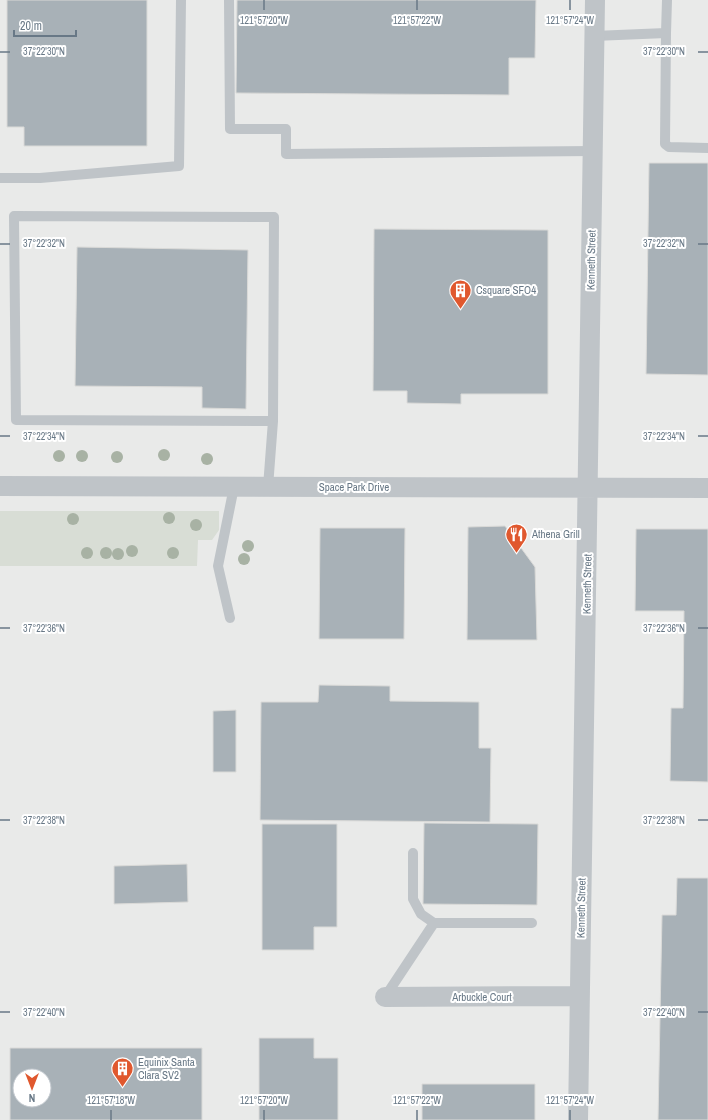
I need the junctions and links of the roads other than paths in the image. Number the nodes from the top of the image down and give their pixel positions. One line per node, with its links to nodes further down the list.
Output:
1 (181, 0): 9 (lane)
2 (229, 0): 8 (lane)
3 (595, 0): 6 (street, Kenneth Street)
4 (667, 0): 5 (lane)
5 (666, 33): 6 (lane); 7 (lane)
6 (594, 36): 8 (street, Kenneth Street)
7 (708, 148)
8 (593, 151): 14 (street, Kenneth Street)
9 (0, 178)
10 (273, 421): 10 (lane); 13 (lane)
11 (0, 486): 12 (street, Space Park Drive)
12 (234, 486): 13 (street, Space Park Drive); 16 (lane)
13 (268, 486): 14 (street, Space Park Drive)
14 (588, 487): 15 (street, Space Park Drive); 20 (street, Kenneth Street)
15 (708, 488)
16 (230, 618)
17 (413, 853): 18 (lane)
18 (434, 923): 19 (lane); 21 (lane)
19 (532, 923)
20 (579, 996): 21 (street, Arbuckle Court); 22 (street, Kenneth Street)
21 (384, 997)
22 (578, 1120)

